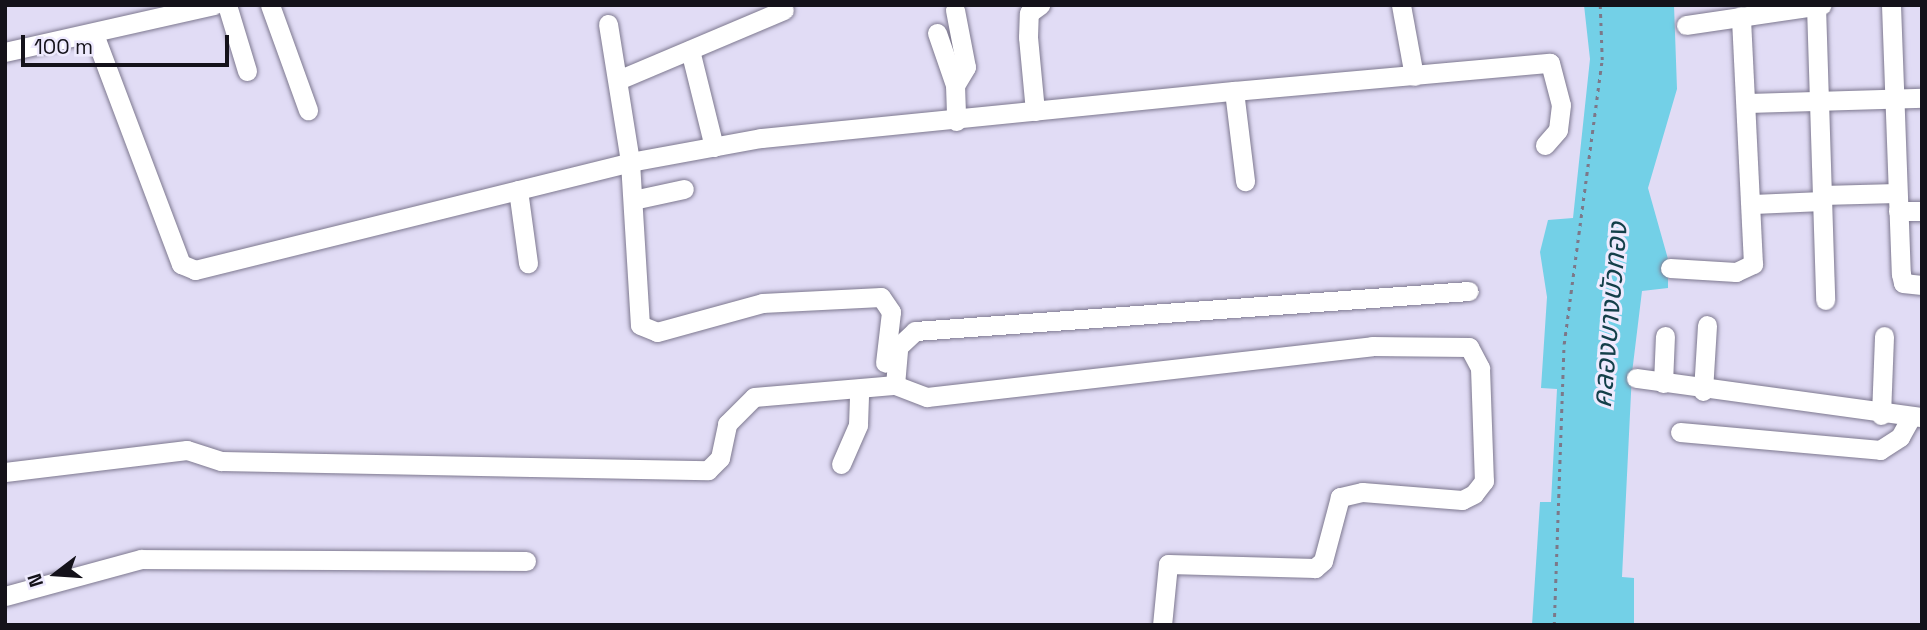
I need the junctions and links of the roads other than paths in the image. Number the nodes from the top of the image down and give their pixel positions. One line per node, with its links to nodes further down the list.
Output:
1 (214, 5): 15 (street)
2 (226, 5): 18 (street)
3 (270, 5): 27 (street)
4 (1041, 5): 28 (street)
5 (1401, 5): 19 (street)
6 (1822, 5): 8 (street)
7 (1891, 5): 23 (street)
8 (1816, 6): 11 (street); 25 (street)
9 (784, 10): 16 (street)
10 (954, 10): 21 (street)
11 (1741, 16): 13 (street); 26 (street)
12 (608, 24): 20 (street)
13 (1686, 25)
14 (937, 33): 21 (street)
15 (94, 34): 17 (street); 35 (street)
16 (690, 50): 20 (street); 31 (street)
17 (5, 52)
18 (247, 71)
19 (1414, 76): 22 (street); 30 (street)
20 (618, 80): 32 (street)
21 (955, 85): 29 (street)
22 (1234, 91): 28 (street); 33 (street)
23 (1895, 98): 24 (street); 25 (street); 38 (street)
24 (1922, 98)
25 (1821, 99): 26 (street); 36 (street)
26 (1749, 103): 39 (street)
27 (309, 110)
28 (1035, 111): 29 (street)
29 (956, 121): 31 (street)
30 (1545, 145)
31 (714, 147): 32 (street)
32 (630, 162): 35 (street); 37 (street)
33 (1245, 181)
34 (684, 189): 37 (street)
35 (518, 190): 41 (street)
36 (1822, 198): 38 (street); 39 (street); 45 (street)
37 (633, 200): 51 (street)
38 (1898, 202): 40 (street); 43 (street)
39 (1753, 204): 42 (street)
40 (1922, 211)
41 (528, 263)
42 (1670, 268)
43 (1922, 285)
44 (1469, 291): 51 (street)
45 (1825, 300)
46 (1707, 325): 53 (street)
47 (1665, 336): 50 (street)
48 (1884, 337): 54 (street)
49 (1636, 379): 50 (street)
50 (1663, 383): 53 (street)
51 (889, 386): 52 (street); 61 (street)
52 (859, 389): 57 (street); 58 (street)
53 (1703, 391): 54 (street)
54 (1881, 415): 55 (street)
55 (1916, 417): 56 (street)
56 (1680, 432)
57 (841, 464)
58 (5, 472)
59 (526, 561): 60 (street)
60 (5, 596)
61 (1162, 625)

